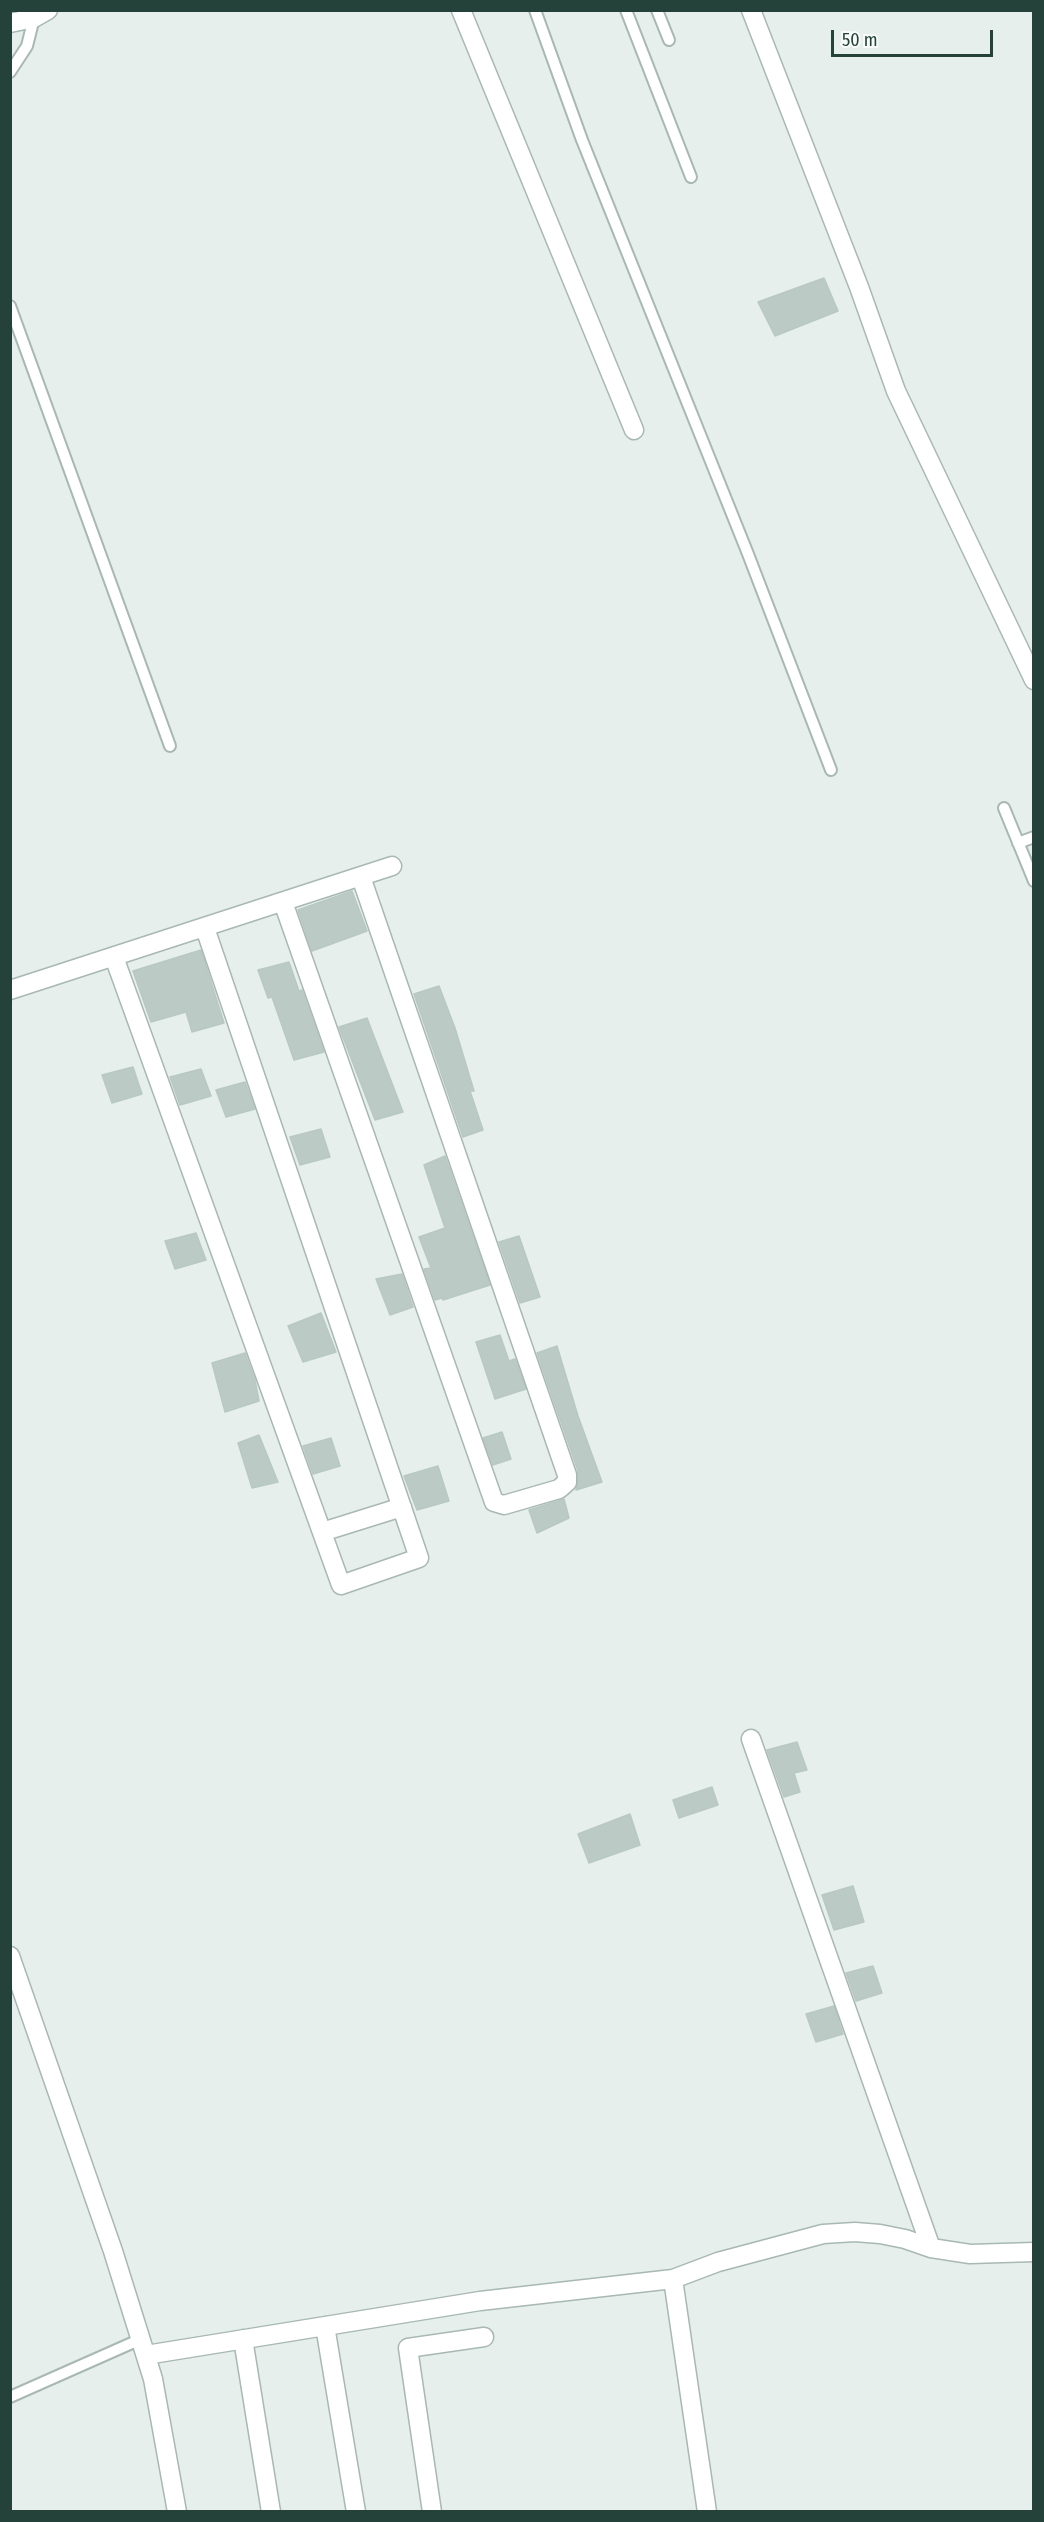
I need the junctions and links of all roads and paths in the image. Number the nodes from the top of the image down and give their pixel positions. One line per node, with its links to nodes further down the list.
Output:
1 (461, 10): 12 (street)
2 (535, 10): 15 (lane)
3 (626, 10): 10 (lane)
4 (657, 10): 8 (lane)
5 (751, 10): 13 (street)
6 (41, 14): 7 (street); 9 (lane)
7 (10, 23)
8 (669, 40)
9 (10, 72)
10 (691, 177)
11 (10, 306): 14 (lane)
12 (634, 430)
13 (1034, 680)
14 (170, 746)
15 (831, 770)
16 (1004, 808): 18 (lane)
17 (1034, 837): 18 (lane)
18 (1018, 843): 21 (lane)
19 (392, 866): 20 (street)
20 (361, 877): 22 (street); 22 (street)
21 (1034, 881)
22 (284, 902): 23 (street)
23 (205, 928): 24 (street); 26 (street)
24 (114, 957): 25 (street); 27 (street)
25 (10, 990)
26 (402, 1508): 27 (street); 27 (street)
27 (322, 1532)
28 (751, 1738): 30 (street)
29 (10, 1956): 36 (street)
30 (931, 2248): 31 (street); 32 (street)
31 (1034, 2252)
32 (673, 2279): 33 (street); 42 (street)
33 (325, 2326): 35 (street); 40 (street)
34 (484, 2337): 41 (street)
35 (243, 2339): 36 (street); 39 (street)
36 (143, 2347): 37 (lane); 38 (street)
37 (10, 2397)
38 (177, 2511)
39 (271, 2511)
40 (356, 2511)
41 (432, 2511)
42 (707, 2511)

